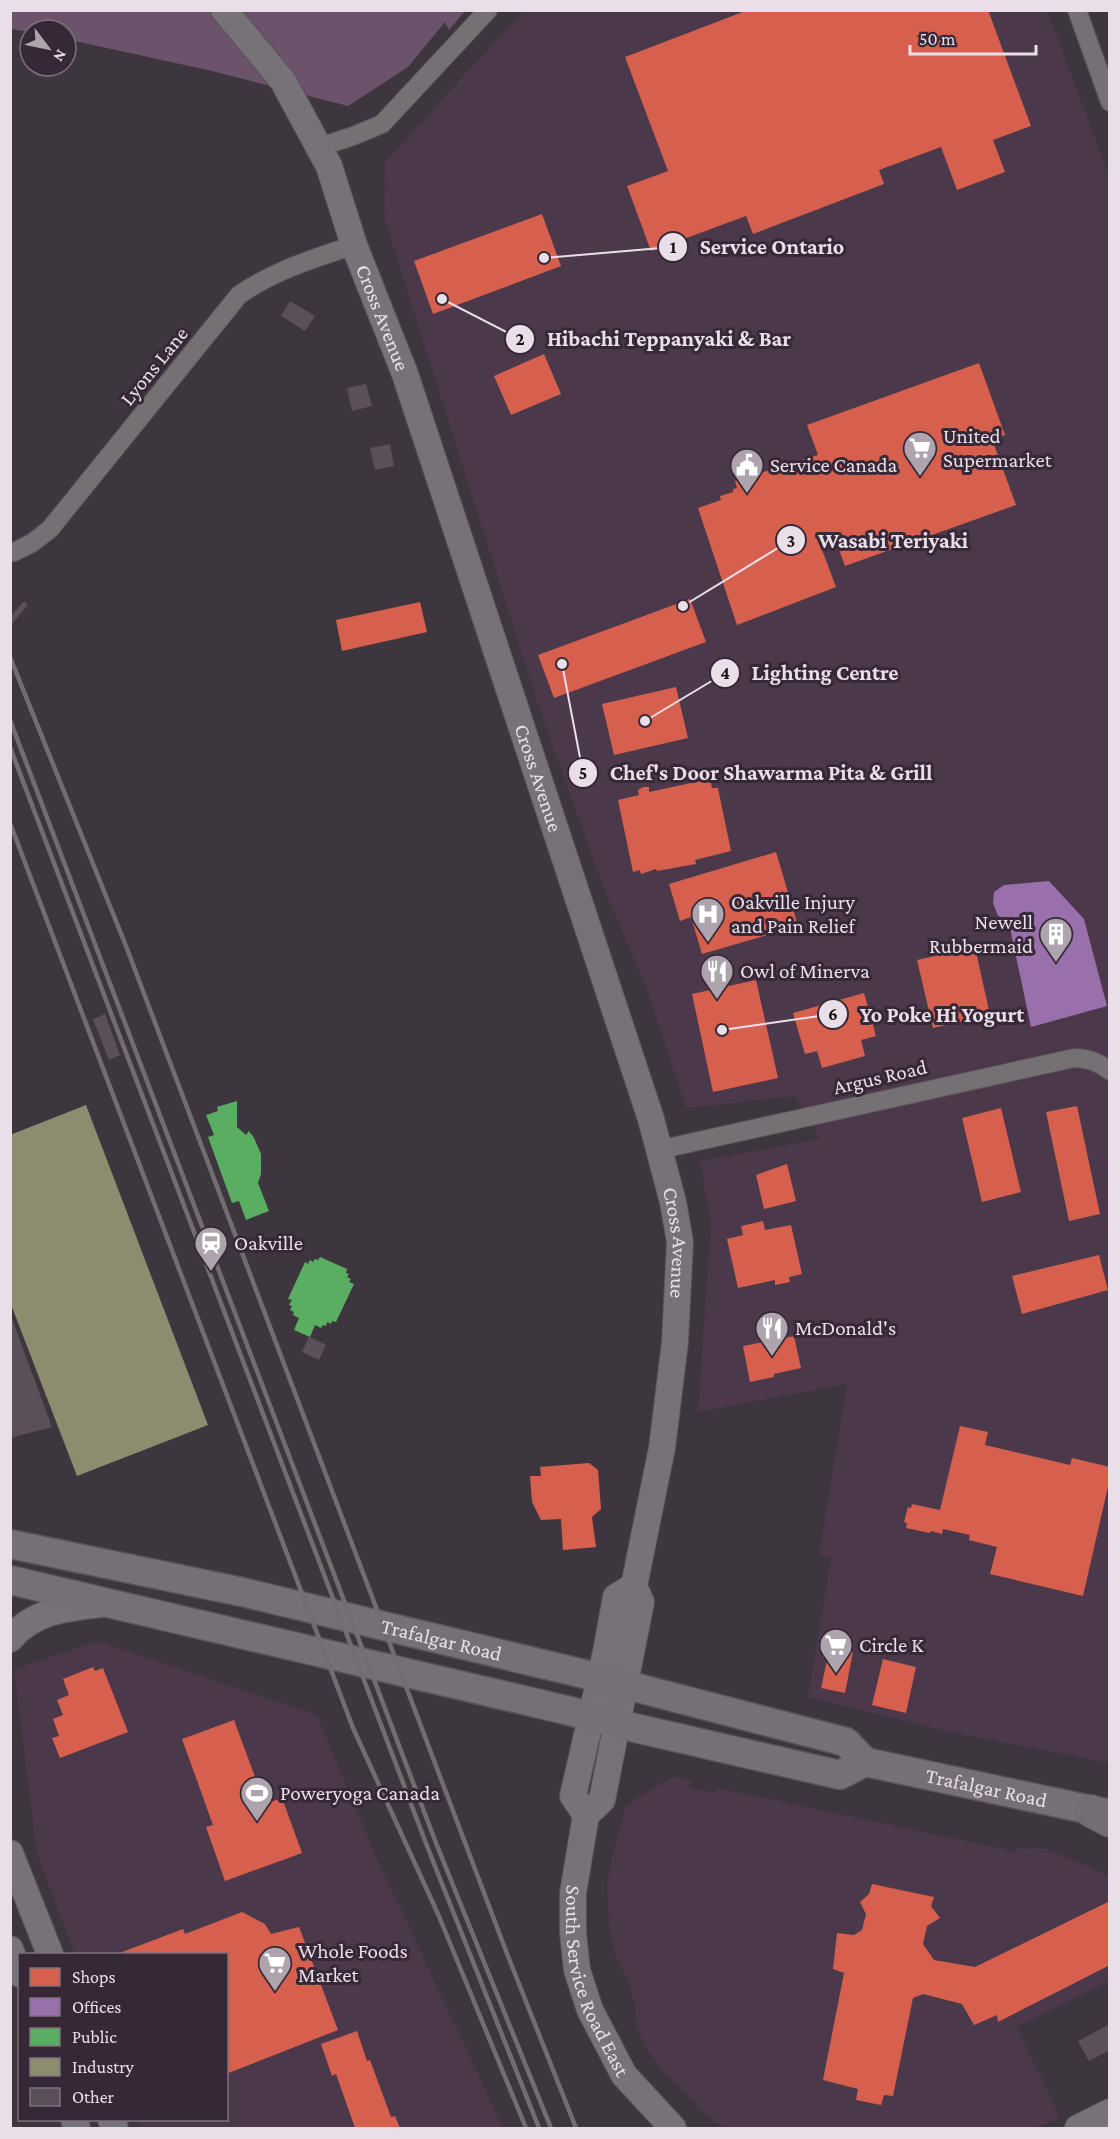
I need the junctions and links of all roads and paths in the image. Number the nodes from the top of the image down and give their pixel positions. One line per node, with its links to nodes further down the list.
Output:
1 (224, 10): 5 (street, Cross Avenue)
2 (488, 10): 5 (street)
3 (1077, 10): 4 (street)
4 (1110, 102)
5 (320, 147): 6 (street, Cross Avenue)
6 (354, 245): 7 (street, Lyons Lane); 9 (street, Cross Avenue)
7 (14, 552)
8 (1110, 1071): 9 (street, Argus Road)
9 (658, 1150): 14 (street, Cross Avenue)
10 (10, 1544): 14 (main road, Trafalgar Road)
11 (10, 1580): 12 (main road, Trafalgar Road)
12 (106, 1603): 13 (street); 15 (main road, Trafalgar Road)
13 (10, 1639)
14 (612, 1683): 15 (street, Cross Avenue); 16 (street, Cross Avenue); 17 (main road, Trafalgar Road)
15 (590, 1717): 16 (main road, Trafalgar Road); 18 (street)
16 (618, 1724): 17 (main road, Trafalgar Road); 18 (street, South Service Road East)
17 (865, 1761): 19 (main road, Trafalgar Road)
18 (586, 1815): 25 (street, South Service Road East)
19 (1104, 1815)
20 (10, 1853): 22 (street)
21 (10, 1949): 23 (street)
22 (50, 1953)
23 (18, 1969)
24 (1110, 2112): 26 (street)
25 (673, 2128)
26 (1078, 2128)

